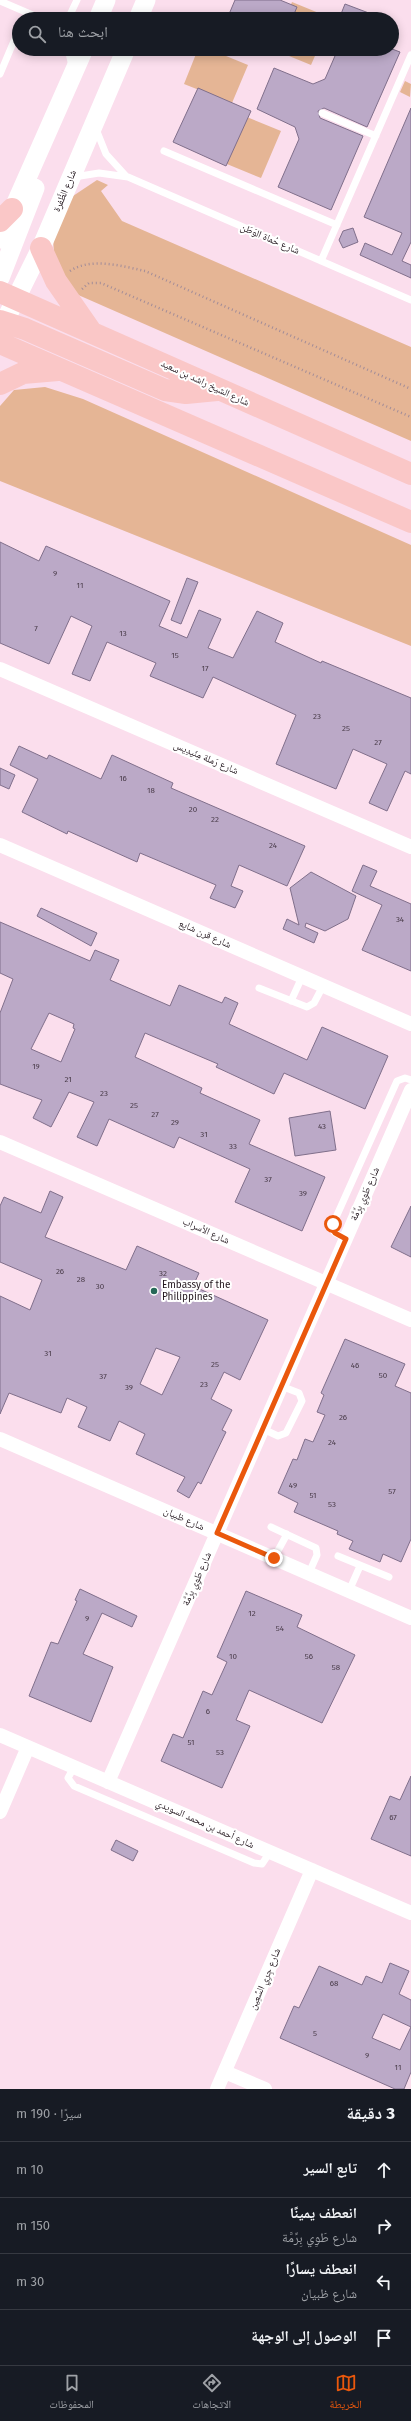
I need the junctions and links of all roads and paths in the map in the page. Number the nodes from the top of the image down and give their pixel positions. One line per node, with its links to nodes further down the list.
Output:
1 (77, 0): 6 (lane)
2 (106, 0): 7 (main road)
3 (146, 0): 8 (main road)
4 (0, 1): 5 (lane)
5 (27, 12)
6 (71, 12)
7 (101, 12)
8 (141, 12)
9 (12, 46): 15 (lane)
10 (411, 55): 14 (lane)
11 (69, 56): 17 (lane)
12 (81, 56): 17 (main road)
13 (123, 56): 19 (main road, شارع الظَّفرة)
14 (403, 73): 16 (lane); 20 (lane)
15 (0, 74)
16 (411, 77)
17 (71, 78): 24 (main road); 30 (main road)
18 (322, 113): 20 (lane)
19 (95, 125): 22 (lane, شارع حُماة الوَطَن); 23 (main road, شارع الظَّفرة)
20 (376, 136): 25 (lane)
21 (164, 151): 25 (lane)
22 (128, 177): 23 (lane, شارع حُماة الوَطَن); 28 (lane, شارع حُماة الوَطَن)
23 (70, 178): 27 (main road, شارع الظَّفرة)
24 (6, 215): 26 (main road)
25 (337, 225): 28 (lane)
26 (0, 239)
27 (41, 248): 33 (main road, شارع الظَّفرة); 34 (main road)
28 (321, 261): 32 (lane, شارع حُماة الوَطَن)
29 (66, 274): 38 (path)
30 (0, 278)
31 (78, 294): 40 (path)
32 (411, 300)
33 (3, 311): 34 (main road, شارع الشيخ راشد بن سعيد); 39 (main road)
34 (90, 330): 39 (main road, شارع الشيخ راشد بن سعيد)
35 (0, 343): 36 (main road)
36 (61, 370): 37 (main road); 42 (main road)
37 (0, 384)
38 (411, 389)
39 (218, 390): 41 (main road, شارع الشيخ راشد بن سعيد)
40 (411, 417)
41 (411, 474)
42 (411, 522)
43 (0, 670): 45 (street, شارع رَملة مِنَيدِيس)
44 (0, 845): 46 (street, شارع قرن شايِع)
45 (411, 847)
46 (302, 977): 47 (street, شارع قرن شايِع); 49 (lane)
47 (323, 986): 49 (lane); 50 (street, شارع قرن شايِع)
48 (259, 988): 49 (lane)
49 (291, 1001)
50 (411, 1024)
51 (411, 1080): 54 (lane)
52 (411, 1090): 54 (street, شارع طَوِي بِرِّمَّة)
53 (0, 1142): 55 (street, شارع الأسراب)
54 (346, 1239): 55 (street, شارع طَوِي بِرِّمَّة)
55 (326, 1284): 56 (street, شارع الأسراب); 57 (street, شارع طَوِي بِرِّمَّة)
56 (411, 1320)
57 (282, 1386): 58 (street, شارع طَوِي بِرِّمَّة); 58 (lane)
58 (262, 1429): 61 (street, شارع طَوِي بِرِّمَّة)
59 (0, 1439): 61 (street, شارع ظبيان)
60 (271, 1527): 62 (lane)
61 (217, 1533): 64 (street, شارع ظبيان); 73 (street, شارع طَوِي بِرِّمَّة)
62 (287, 1534): 64 (lane); 66 (lane)
63 (338, 1556): 65 (lane)
64 (274, 1558): 66 (street, شارع ظبيان)
65 (360, 1566): 67 (lane); 68 (lane)
66 (309, 1573): 68 (street, شارع ظبيان)
67 (388, 1577)
68 (349, 1591): 69 (street, شارع ظبيان)
69 (411, 1618)
70 (0, 1734): 71 (street, شارع أحمد بن محمد السويدي)
71 (28, 1747): 72 (street, شارع أحمد بن محمد السويدي); 74 (street)
72 (74, 1766): 73 (street, شارع أحمد بن محمد السويدي); 75 (lane)
73 (108, 1782): 75 (street, شارع أحمد بن محمد السويدي)
74 (0, 1812)
75 (270, 1852): 76 (street, شارع أحمد بن محمد السويدي)
76 (312, 1870): 77 (street, شارع أحمد بن محمد السويدي); 78 (street, شارع جِرِي السِّعِين)
77 (411, 1913)
78 (225, 2072): 79 (street, شارع جِرِي السِّعِين); 80 (street)
79 (217, 2089)
80 (265, 2089)

